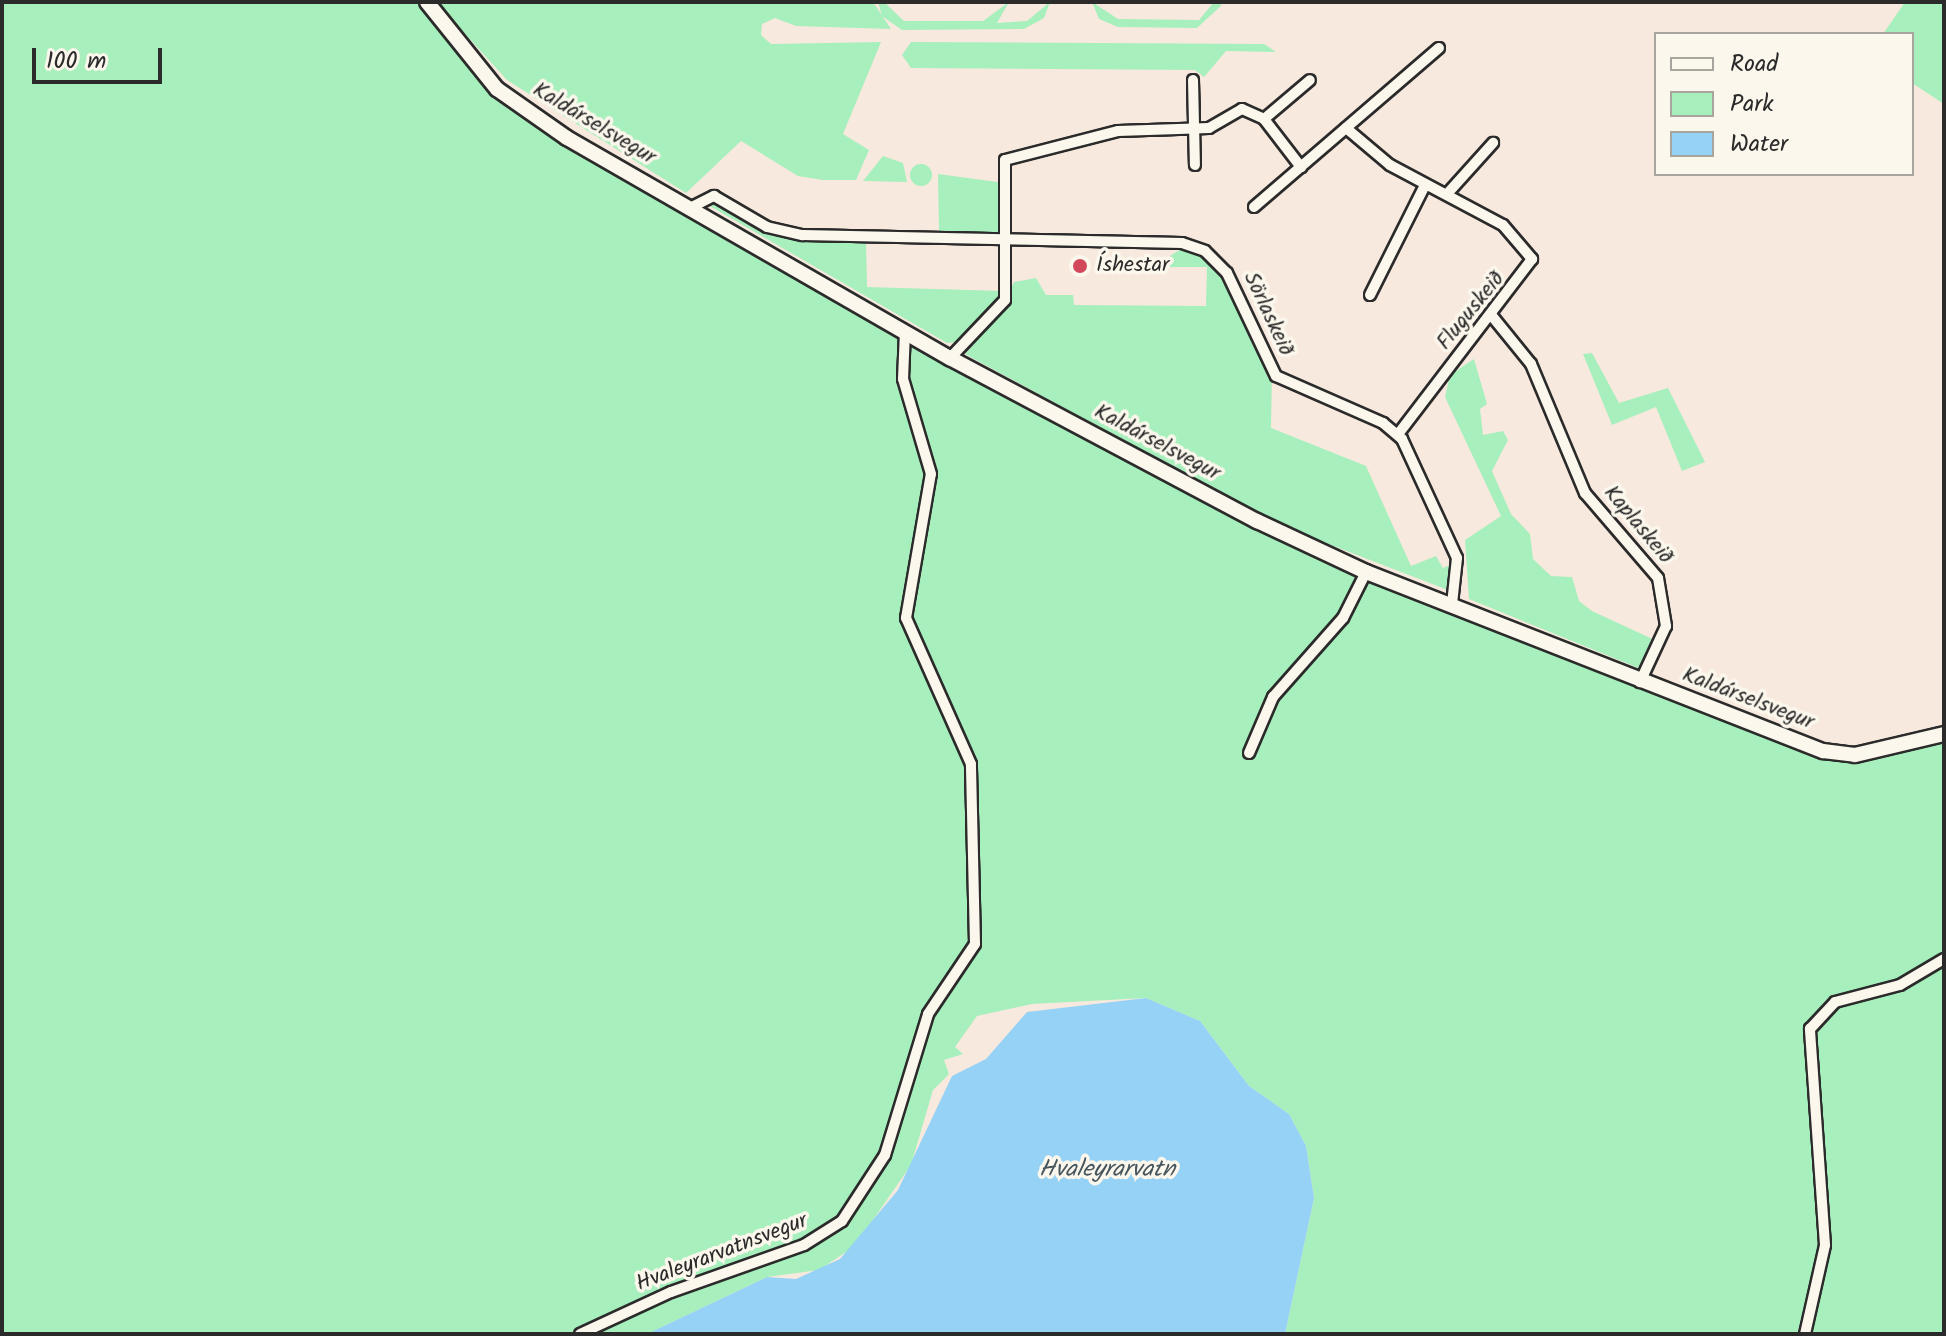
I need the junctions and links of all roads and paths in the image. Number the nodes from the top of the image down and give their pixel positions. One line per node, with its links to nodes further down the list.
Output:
1 (427, 2): 13 (street, Kaldárselsvegur)
2 (1439, 48): 7 (street)
3 (1193, 80): 6 (street)
4 (1310, 80): 5 (street)
5 (1264, 119): 6 (street); 10 (street)
6 (1194, 128): 9 (street); 15 (street)
7 (1346, 128): 10 (street); 11 (street, Fluguskeið)
8 (1493, 143): 12 (street)
9 (1195, 165)
10 (1301, 167): 14 (street)
11 (1425, 185): 12 (street, Fluguskeið); 16 (street)
12 (1447, 194): 17 (street, Fluguskeið)
13 (692, 207): 15 (street, Sörlaskeið); 18 (street, Kaldárselsvegur)
14 (1254, 207)
15 (1007, 240): 19 (street); 20 (street, Sörlaskeið)
16 (1370, 295)
17 (1492, 316): 20 (street, Fluguskeið); 23 (street, Kaplaskeið)
18 (905, 332): 19 (street, Kaldárselsvegur); 27 (street, Hvaleyrarvatnsvegur)
19 (950, 358): 21 (street, Kaldárselsvegur)
20 (1398, 434): 22 (street)
21 (1366, 572): 22 (street, Kaldárselsvegur); 25 (street)
22 (1452, 604): 23 (street, Kaldárselsvegur)
23 (1640, 682): 24 (street, Kaldárselsvegur)
24 (1944, 734)
25 (1249, 753)
26 (1944, 959): 28 (street)
27 (580, 1334)
28 (1805, 1334)

